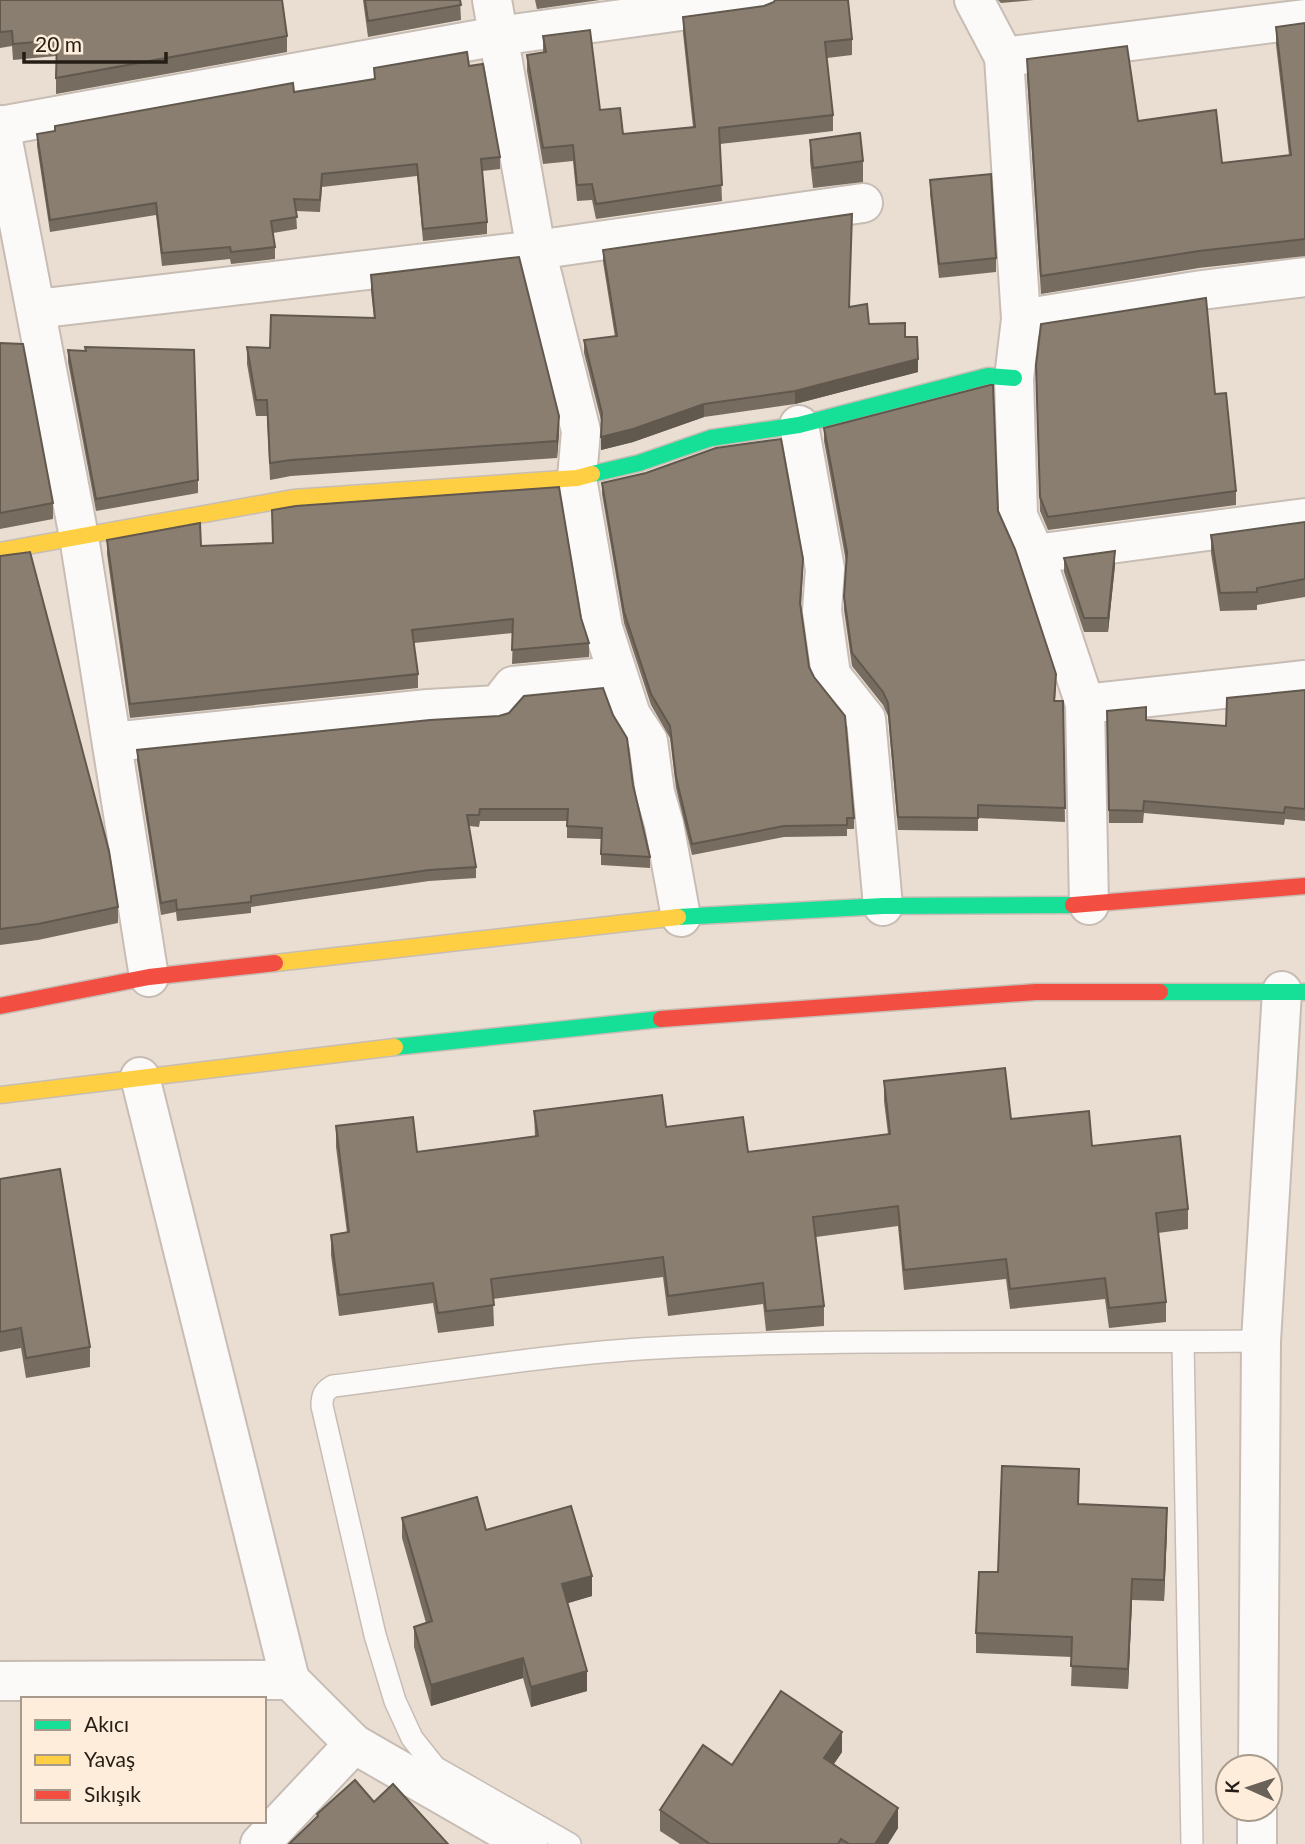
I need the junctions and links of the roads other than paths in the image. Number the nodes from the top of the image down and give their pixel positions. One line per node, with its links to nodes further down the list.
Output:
1 (974, 0): 5 (street)
2 (737, 2): 3 (street)
3 (495, 18): 6 (street); 8 (street)
4 (1305, 19): 5 (street)
5 (1004, 57): 11 (street)
6 (0, 126): 10 (street)
7 (863, 203): 8 (street)
8 (536, 250): 10 (street); 14 (street)
9 (1305, 276): 11 (street)
10 (36, 309): 16 (street)
11 (1021, 320): 12 (street)
12 (1014, 378): 13 (main road); 18 (street)
13 (799, 425): 14 (main road); 25 (street)
14 (577, 478): 16 (main road); 19 (street)
15 (1305, 518): 18 (street)
16 (79, 537): 17 (main road); 22 (street)
17 (0, 551)
18 (1035, 554): 21 (street)
19 (617, 676): 22 (street); 26 (street)
20 (1305, 680): 21 (street)
21 (1085, 704): 24 (street)
22 (112, 742): 27 (street)
23 (1305, 886): 24 (main road)
24 (1089, 905): 25 (main road)
25 (883, 906): 26 (main road)
26 (681, 917): 27 (main road)
27 (149, 977): 29 (main road)
28 (1293, 992): 30 (main road); 32 (street)
29 (0, 1006)
30 (140, 1077): 31 (main road); 34 (street)
31 (0, 1095)
32 (1261, 1341): 33 (lane); 37 (street)
33 (1183, 1342): 41 (lane); 42 (lane)
34 (290, 1680): 35 (street); 36 (street)
35 (0, 1681)
36 (354, 1744): 39 (street); 40 (street)
37 (1258, 1753)
38 (1257, 1823): 43 (street)
39 (260, 1844)
40 (528, 1844)
41 (570, 1844)
42 (1192, 1844)
43 (1257, 1844)

